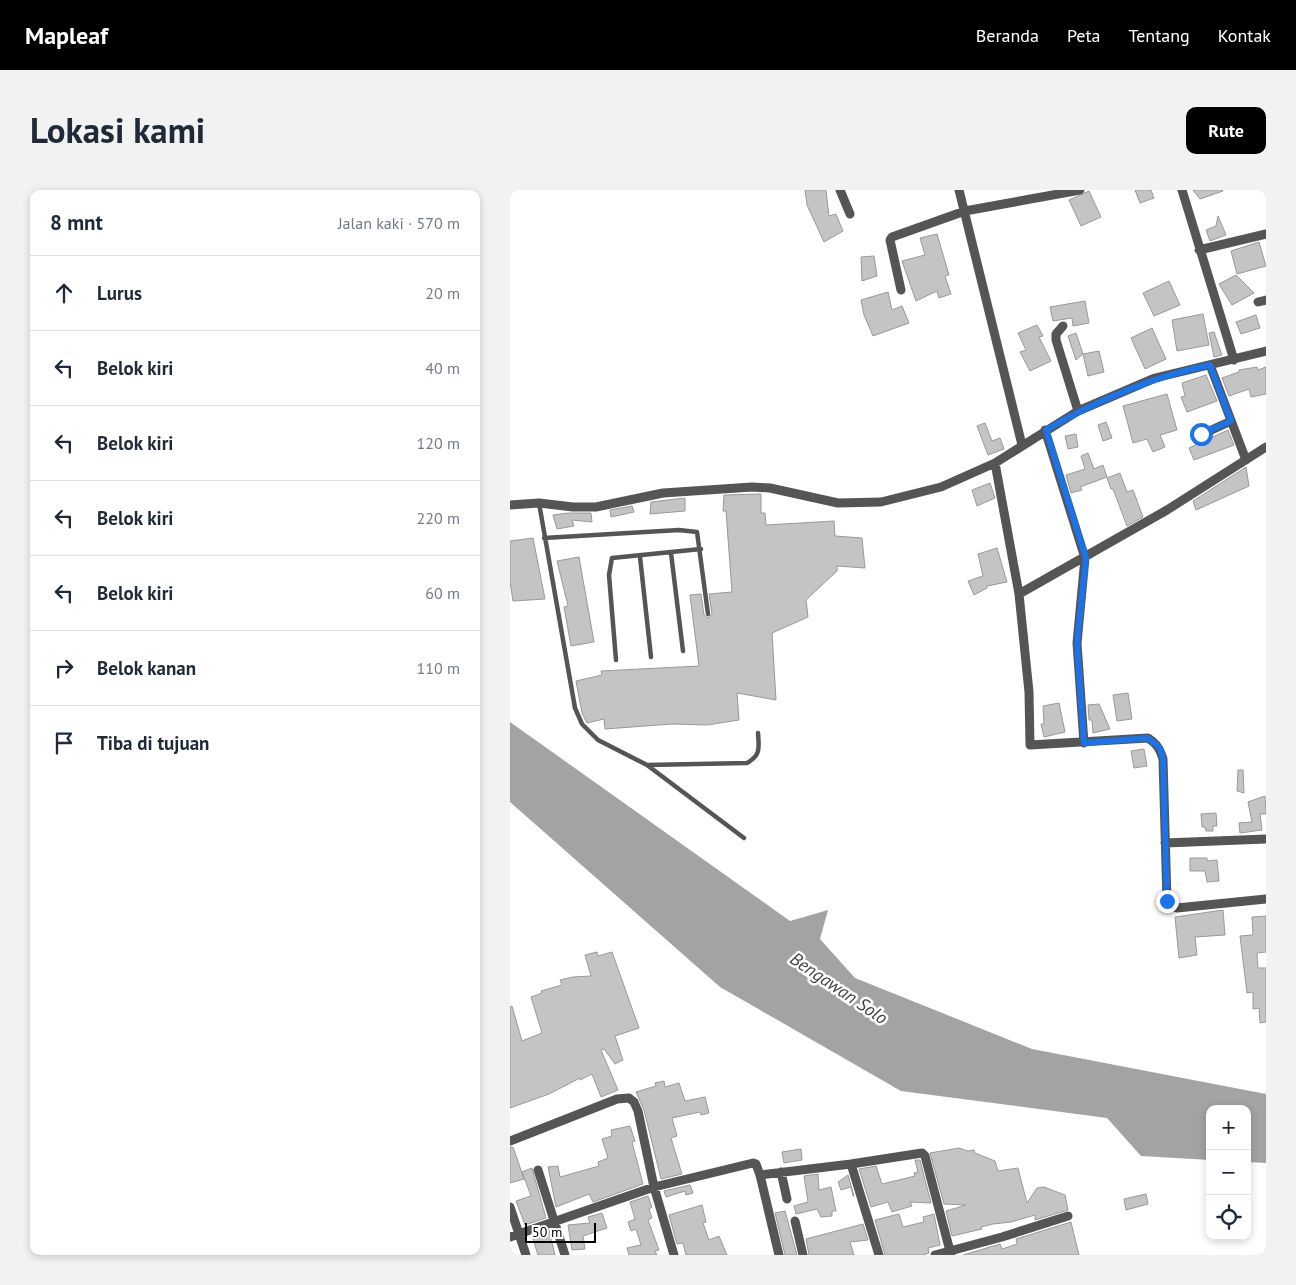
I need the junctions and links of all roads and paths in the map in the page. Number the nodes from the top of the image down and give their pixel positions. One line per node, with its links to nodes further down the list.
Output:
1 (840, 190): 7 (street)
2 (959, 190): 6 (street)
3 (1080, 190): 5 (street)
4 (1182, 190): 9 (street)
5 (1063, 192): 6 (street)
6 (965, 211): 10 (street); 19 (street)
7 (850, 214)
8 (1266, 234): 9 (street)
9 (1199, 250): 13 (street)
10 (901, 290)
11 (1063, 326): 15 (street)
12 (1266, 351): 13 (street)
13 (1234, 360): 14 (street)
14 (1210, 365): 15 (street); 16 (street)
15 (1078, 411): 17 (street)
16 (1231, 421): 18 (street); 21 (street)
17 (1046, 430): 19 (street); 29 (street)
18 (1198, 433)
19 (1022, 445): 22 (street)
20 (1266, 448): 21 (street)
21 (1246, 460): 29 (street)
22 (995, 463): 23 (street); 30 (street)
23 (539, 503): 24 (street); 25 (lane)
24 (510, 505)
25 (544, 538): 26 (lane); 37 (lane)
26 (701, 549): 27 (lane); 31 (lane)
27 (672, 553): 28 (lane); 32 (lane)
28 (640, 557): 33 (lane); 34 (lane)
29 (1086, 558): 30 (street); 36 (street)
30 (1019, 594): 36 (street)
31 (708, 614)
32 (683, 651)
33 (651, 657)
34 (616, 660)
35 (758, 733): 37 (lane)
36 (1084, 743): 40 (street)
37 (647, 765): 38 (lane)
38 (744, 838)
39 (1266, 839): 40 (street)
40 (1165, 843): 41 (street)
41 (1266, 898)
42 (510, 1141): 47 (street)
43 (852, 1164): 45 (street); 55 (street); 61 (street)
44 (538, 1170): 51 (street)
45 (781, 1172): 46 (street); 48 (street)
46 (760, 1175): 47 (street); 59 (street)
47 (654, 1187): 51 (street); 58 (street)
48 (787, 1199)
49 (510, 1207): 53 (street)
50 (1068, 1216): 55 (street)
51 (554, 1221): 53 (street); 57 (street)
52 (795, 1221): 60 (street)
53 (520, 1234): 54 (street); 56 (street)
54 (510, 1237)
55 (951, 1253): 62 (street)
56 (526, 1255)
57 (566, 1255)
58 (674, 1255)
59 (779, 1255)
60 (803, 1255)
61 (879, 1255)
62 (935, 1255)

